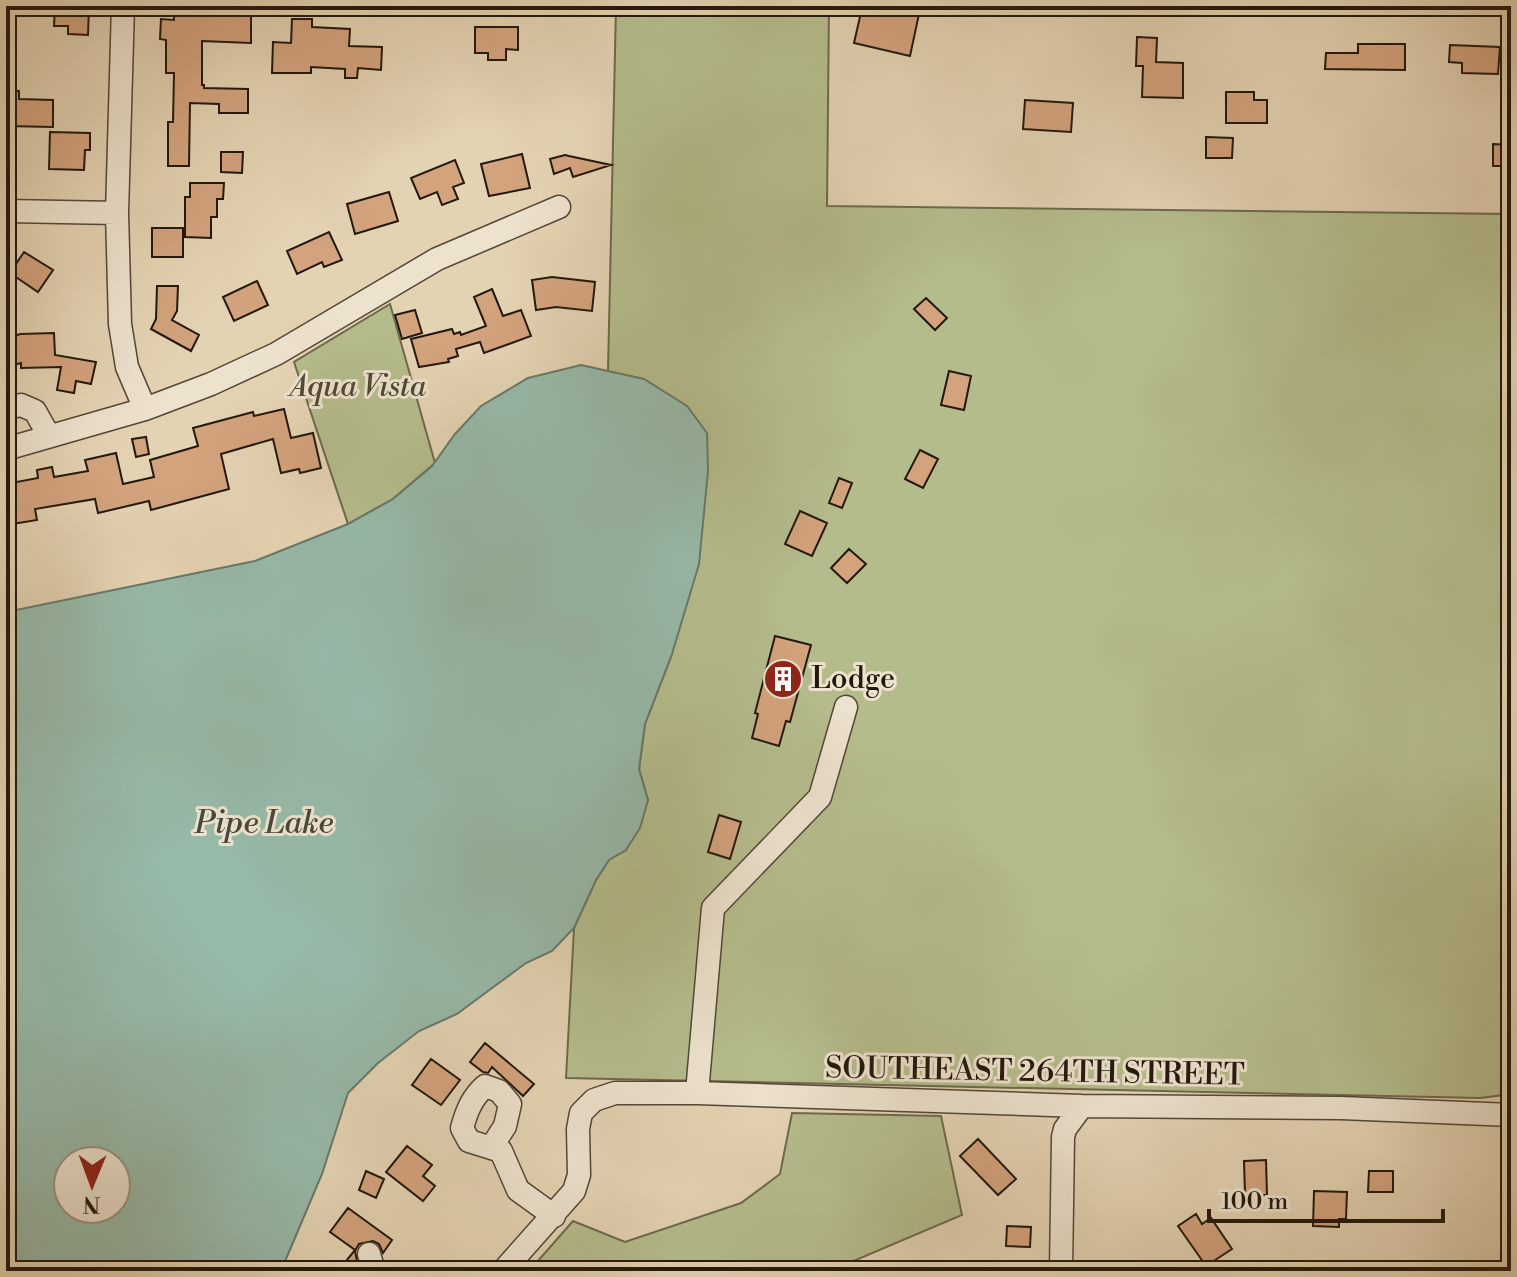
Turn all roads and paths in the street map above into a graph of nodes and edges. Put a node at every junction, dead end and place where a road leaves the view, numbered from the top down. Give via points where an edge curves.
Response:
1 (123, 6) edge
2 (559, 207) dead end
3 (6, 211) edge
4 (117, 213) junction
5 (6, 408) edge
6 (145, 409) junction
7 (49, 436) junction
8 (6, 449) edge
9 (846, 707) dead end
10 (697, 1093) junction
11 (1082, 1106) junction
12 (1511, 1115) edge
13 (491, 1148) dead end
14 (554, 1216) junction
15 (503, 1271) edge
16 (1061, 1271) edge

1 - 4 street
2 - 6 street via 437,259 276,354
3 - 4 street
4 - 6 street via 122,345
5 - 7 street via 21,405 35,411
6 - 7 street
7 - 8 street
9 - 10 street via 820,797 713,908
10 - 11 street, SOUTHEAST 264TH STREET
10 - 14 street, SOUTHEAST 264TH STREET via 615,1093 586,1106 578,1129 577,1183
11 - 12 street, SOUTHEAST 264TH STREET
11 - 16 street via 1063,1137
13 - 14 street via 501,1151 518,1190
14 - 15 street

